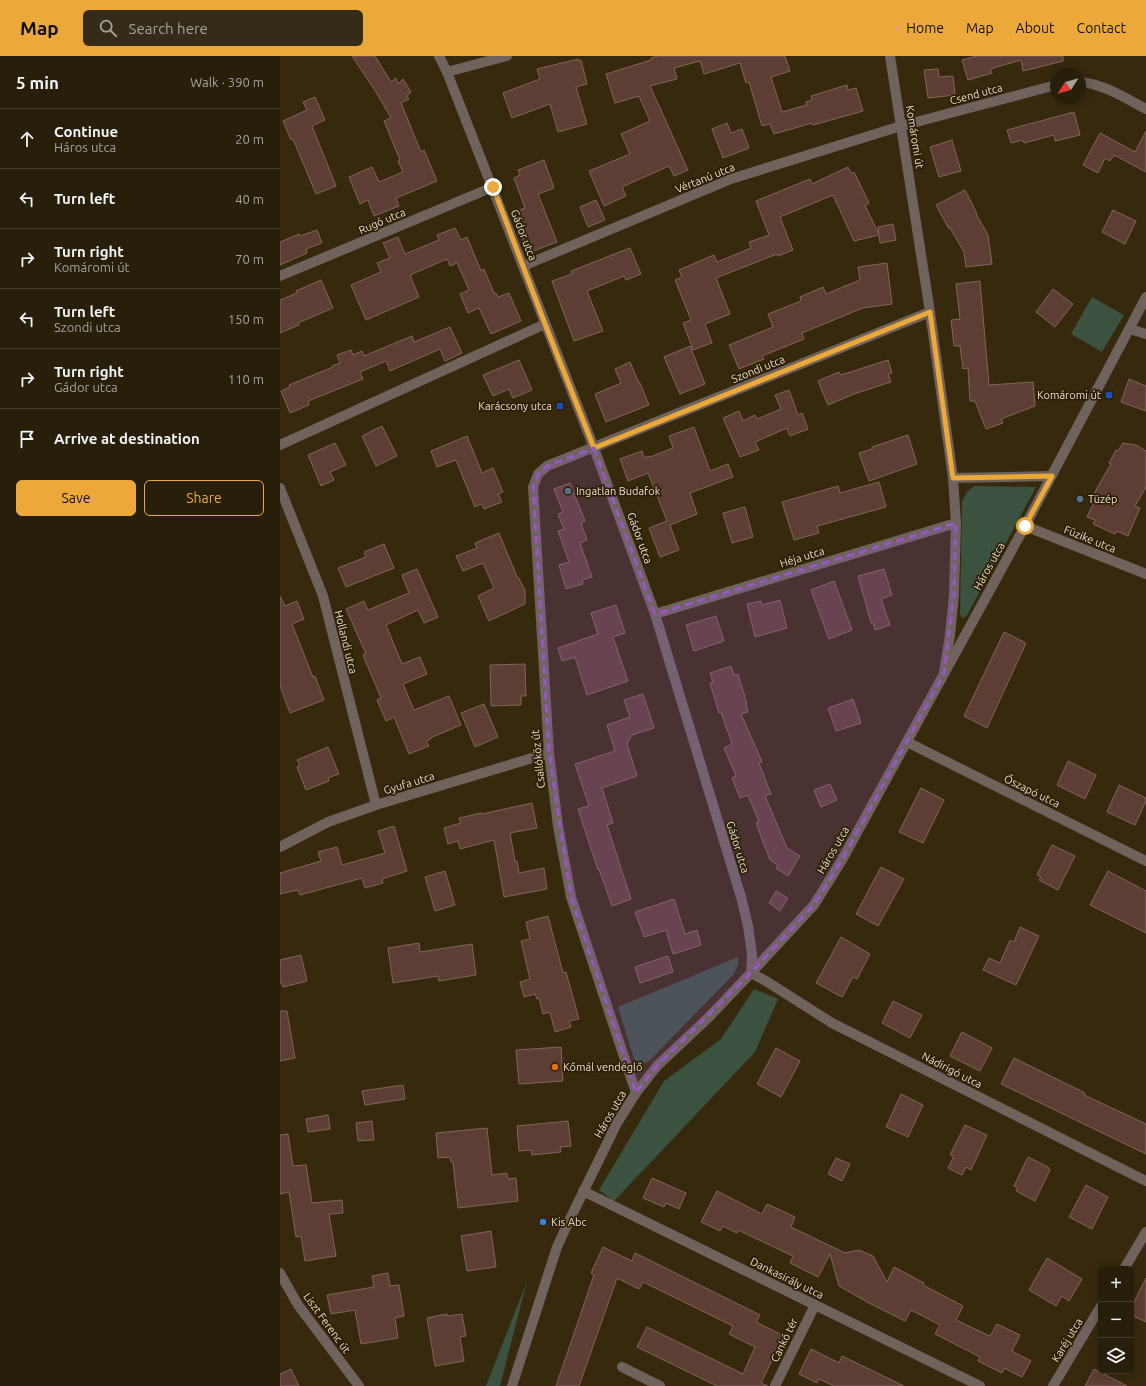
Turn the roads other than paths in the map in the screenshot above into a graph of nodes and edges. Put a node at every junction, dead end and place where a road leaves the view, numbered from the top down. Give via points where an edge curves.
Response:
1 (439, 56) edge
2 (507, 56) edge
3 (890, 56) edge
4 (447, 72) junction
5 (1086, 83) edge
6 (1050, 87) edge
7 (1146, 109) edge
8 (901, 126) junction
9 (493, 187) junction
10 (523, 266) junction
11 (280, 276) edge
12 (1146, 296) edge
13 (930, 312) junction
14 (545, 324) junction
15 (1130, 329) junction
16 (1146, 334) edge
17 (280, 445) edge
18 (594, 448) junction
19 (1052, 476) junction
20 (953, 478) junction
21 (280, 488) edge
22 (956, 523) junction
23 (1025, 526) junction
24 (1146, 574) edge
25 (655, 614) junction
26 (944, 674) junction
27 (907, 742) junction
28 (549, 754) junction
29 (376, 805) junction
30 (280, 847) edge
31 (1146, 861) edge
32 (751, 974) junction
33 (636, 1094) junction
34 (1146, 1181) edge
35 (583, 1191) junction
36 (1146, 1232) edge
37 (1126, 1266) edge
38 (280, 1273) edge
39 (815, 1305) junction
40 (1098, 1311) edge
41 (622, 1367) dead end
42 (359, 1386) edge
43 (512, 1386) edge
44 (660, 1386) edge
45 (775, 1386) edge
46 (980, 1386) edge
47 (1053, 1386) edge

1 - 4 street, Gádor utca
2 - 4 street
3 - 8 street, Komáromi út
4 - 9 street, Gádor utca
5 - 7 street via 1105,88
6 - 8 street, Csend utca
8 - 10 street, Vértanú utca via 731,179
8 - 13 street, Komáromi út
9 - 10 street, Gádor utca
9 - 11 street, Rugó utca
10 - 14 street, Gádor utca
12 - 15 street, Háros utca
13 - 18 street, Szondi utca
13 - 20 street, Komáromi út
14 - 17 street
14 - 18 street, Gádor utca
15 - 16 street
15 - 19 street, Háros utca
18 - 25 street, Gádor utca
18 - 28 street, Csallóköz út via 547,466 538,474 533,487
19 - 20 street
19 - 23 street, Háros utca
20 - 22 street, Komáromi út
21 - 29 street, Hollandi utca via 323,596
22 - 25 street, Héja utca
22 - 26 street, Komáromi út via 954,595
23 - 24 street, Füzike utca
23 - 26 street, Háros utca
25 - 32 street, Gádor utca via 741,897 752,954
26 - 27 street, Háros utca
27 - 31 street, Őszapó utca
27 - 32 street, Háros utca via 842,860 814,905
28 - 29 street, Gyufa utca
28 - 33 street, Csallóköz út via 558,826 571,897
29 - 30 street, Gyufa utca via 328,822
32 - 33 street, Háros utca via 657,1066
32 - 34 street, Nádirigó utca via 832,1023
33 - 35 street, Háros utca via 617,1124
35 - 39 street, Dankasirály utca
35 - 43 street, Háros utca via 557,1247
36 - 37 street
38 - 42 street, Liszt Ferenc út via 298,1305
39 - 45 street, Cankó tér
39 - 46 street, Dankasirály utca
40 - 47 street, Karéj utca
41 - 44 street

